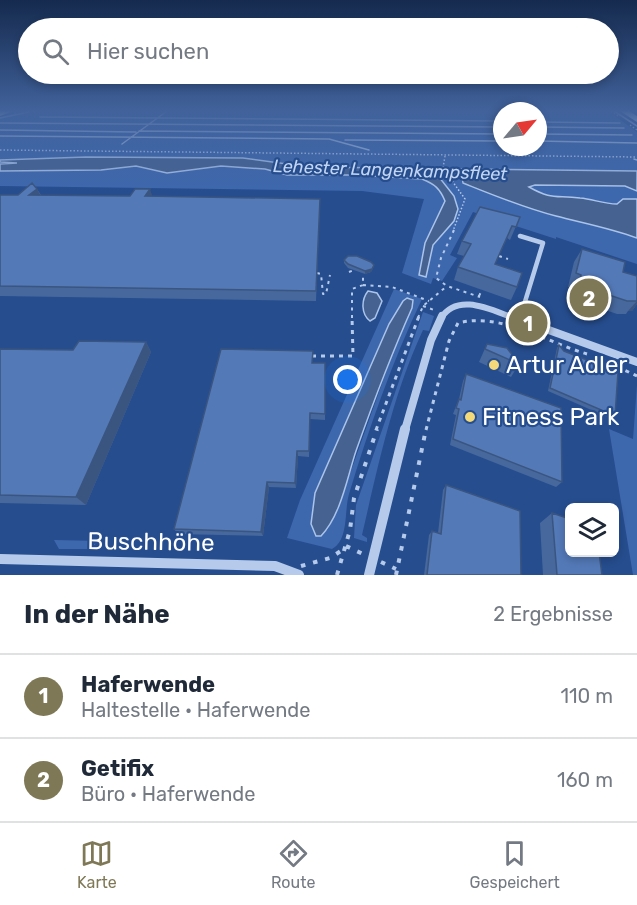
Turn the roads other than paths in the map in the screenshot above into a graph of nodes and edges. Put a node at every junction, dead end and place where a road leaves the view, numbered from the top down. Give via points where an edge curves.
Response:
1 (520, 236) dead end
2 (519, 320) junction
3 (618, 356) junction
4 (637, 362) edge
5 (637, 366) edge
6 (0, 559) edge
7 (299, 575) edge
8 (369, 575) edge

1 - 2 lane via 543,243
2 - 3 street
2 - 8 street via 466,303 452,306 443,314 418,385
3 - 4 street
3 - 5 street
6 - 7 street, Buschhöhe via 275,566

